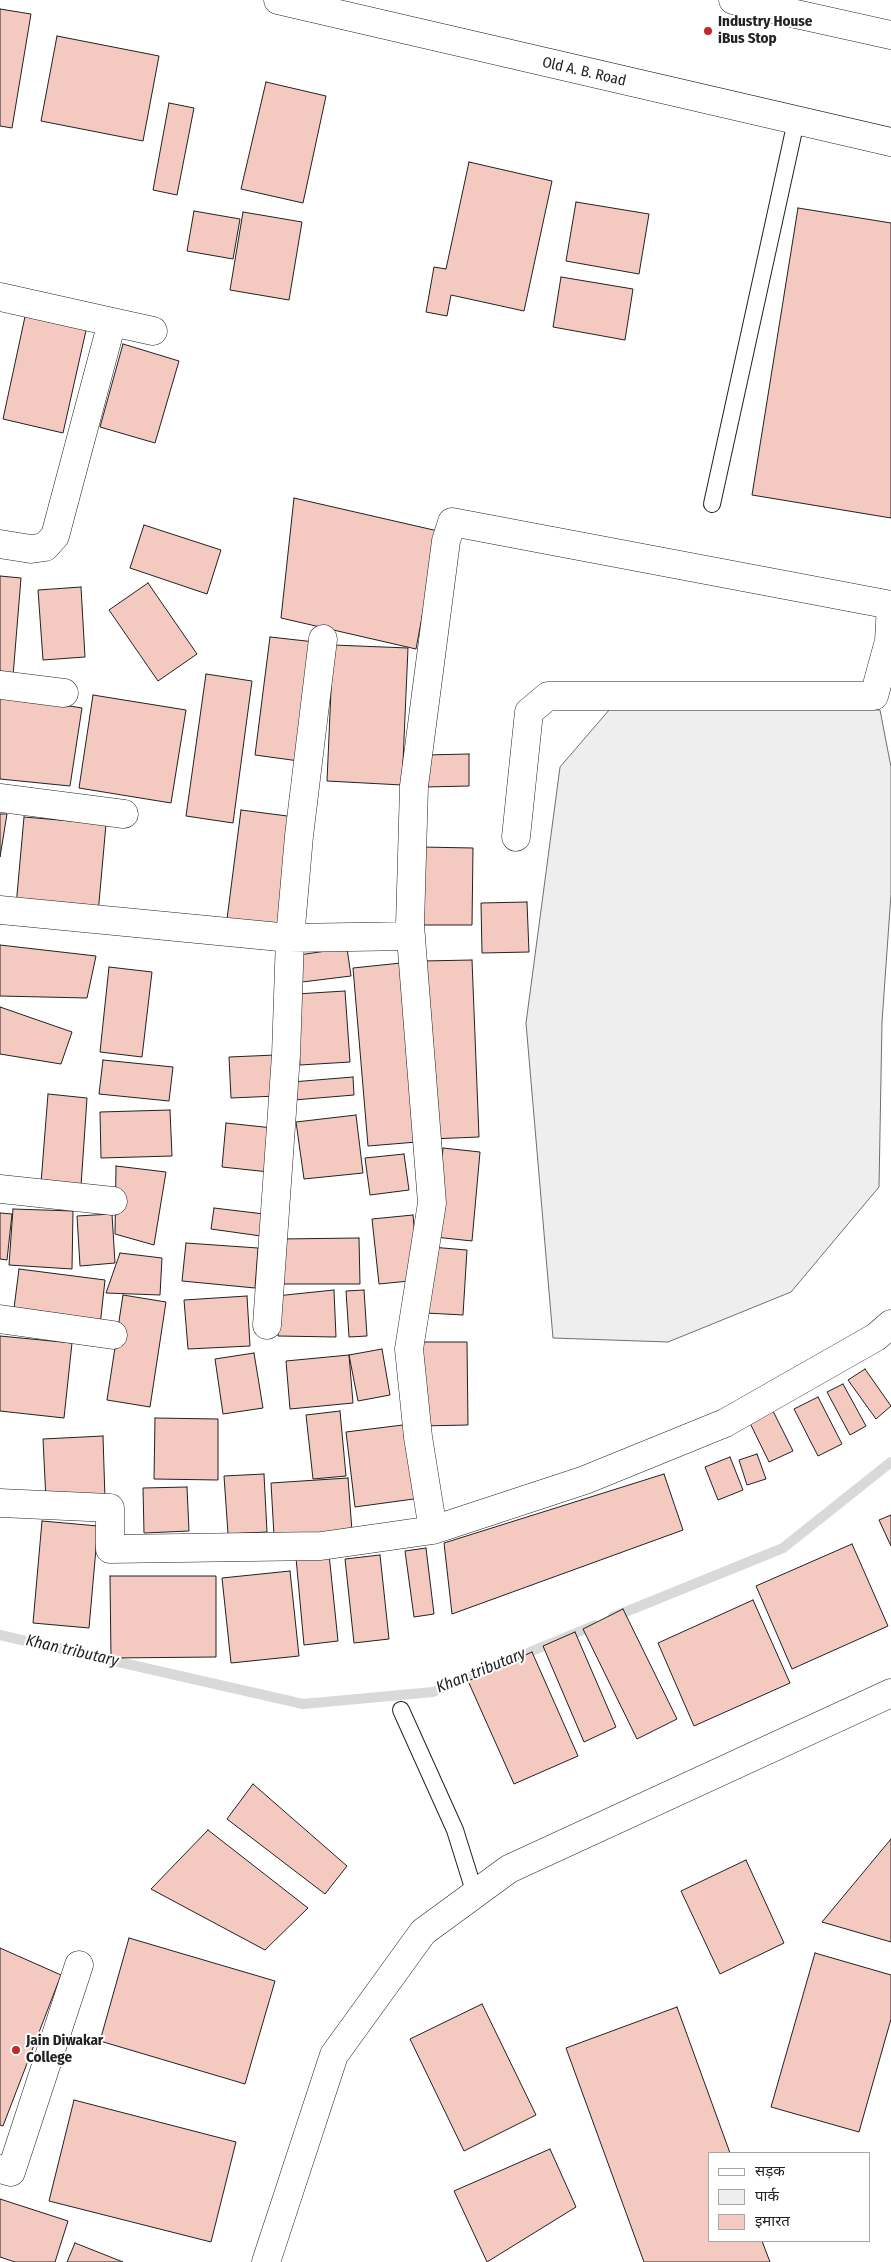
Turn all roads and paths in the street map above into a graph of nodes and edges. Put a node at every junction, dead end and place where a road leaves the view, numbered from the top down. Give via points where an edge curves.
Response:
1 (278, 0) edge
2 (736, 0) edge
3 (891, 35) edge
4 (796, 122) junction
5 (891, 142) edge
6 (0, 297) edge
7 (112, 322) junction
8 (154, 331) dead end
9 (712, 504) dead end
10 (0, 544) edge
11 (323, 639) dead end
12 (887, 660) edge
13 (0, 684) edge
14 (64, 694) dead end
15 (0, 798) edge
16 (124, 814) dead end
17 (516, 837) dead end
18 (0, 910) edge
19 (411, 936) junction
20 (290, 938) junction
21 (0, 1189) edge
22 (114, 1201) dead end
23 (0, 1319) edge
24 (891, 1324) edge
25 (267, 1325) dead end
26 (113, 1335) dead end
27 (0, 1503) edge
28 (433, 1530) junction
29 (891, 1693) edge
30 (401, 1710) dead end
31 (475, 1894) junction
32 (79, 1965) dead end
33 (0, 2168) edge
34 (266, 2262) edge

1 - 4 street, Old A. B. Road
2 - 3 street
4 - 5 street, Old A. B. Road
4 - 9 lane
6 - 7 street
7 - 8 street
7 - 10 street via 55,536 38,548
11 - 20 street
12 - 17 street via 874,696 548,696 529,712
12 - 19 street via 891,605 452,522 446,541 414,786
13 - 14 street
15 - 16 street
18 - 20 street
19 - 20 street
19 - 28 street via 432,1203 409,1349 418,1437
20 - 25 street via 286,1055
21 - 22 street
23 - 26 street
24 - 28 street via 876,1336 724,1423 585,1480
27 - 28 street via 110,1508 110,1549 321,1546
29 - 31 street via 509,1869
30 - 31 lane via 455,1830
31 - 34 street via 423,1932 334,2055
32 - 33 street via 11,2172

